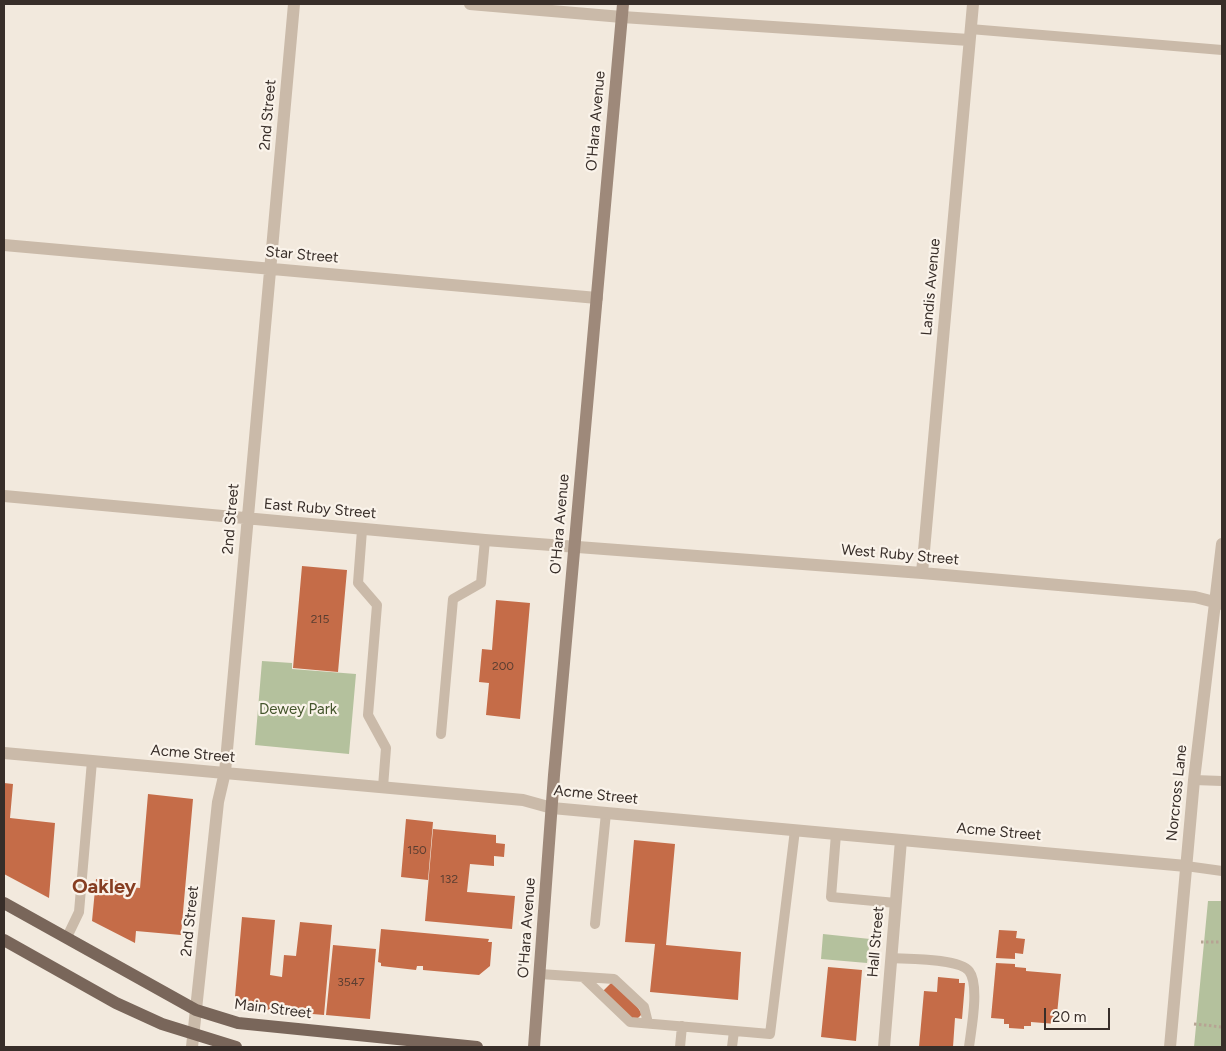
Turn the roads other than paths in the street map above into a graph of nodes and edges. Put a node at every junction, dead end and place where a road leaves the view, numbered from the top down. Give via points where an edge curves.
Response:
1 (294, 4) edge
2 (470, 4) edge
3 (623, 4) edge
4 (973, 4) edge
5 (622, 17) junction
6 (970, 34) junction
7 (1222, 50) edge
8 (4, 245) edge
9 (271, 269) junction
10 (597, 298) junction
11 (4, 496) edge
12 (247, 519) junction
13 (362, 530) junction
14 (485, 540) junction
15 (1222, 544) edge
16 (574, 547) junction
17 (922, 573) junction
18 (1219, 603) edge
19 (441, 734) dead end
20 (4, 753) edge
21 (92, 761) junction
22 (225, 772) junction
23 (1194, 780) junction
24 (1222, 781) edge
25 (383, 787) junction
26 (552, 808) junction
27 (606, 813) junction
28 (794, 830) junction
29 (836, 834) junction
30 (902, 840) junction
31 (1186, 866) junction
32 (1222, 871) edge
33 (4, 903) edge
34 (896, 904) junction
35 (595, 924) dead end
36 (67, 937) junction
37 (5, 945) edge
38 (891, 958) junction
39 (540, 974) junction
40 (584, 978) junction
41 (196, 1010) junction
42 (648, 1023) junction
43 (682, 1026) junction
44 (734, 1031) junction
45 (192, 1041) edge
46 (236, 1047) edge
47 (477, 1047) edge
48 (534, 1047) edge
49 (680, 1047) edge
50 (732, 1047) edge
51 (884, 1047) edge
52 (969, 1047) edge
53 (1170, 1047) edge

1 - 9 street, 2nd Street
2 - 5 street
3 - 5 main road, O'Hara Avenue
4 - 6 street, Landis Avenue
5 - 6 street
5 - 10 main road, O'Hara Avenue
6 - 7 lane
6 - 17 street, Landis Avenue
8 - 9 street, Star Street
9 - 10 street, Star Street
9 - 12 street, 2nd Street
10 - 16 main road, O'Hara Avenue
11 - 12 street, East Ruby Street
12 - 13 street, East Ruby Street
12 - 22 street, 2nd Street
13 - 14 street, East Ruby Street
13 - 25 lane via 358,583 377,605 368,715 386,748
14 - 16 street, East Ruby Street
14 - 19 lane via 481,583 453,598
15 - 18 street, Norcross Lane
16 - 17 street, West Ruby Street
16 - 26 main road, O'Hara Avenue
17 - 18 street, West Ruby Street via 1195,597
18 - 23 street, Norcross Lane
20 - 21 street, Acme Street
21 - 22 street, Acme Street
21 - 36 lane via 79,912
22 - 25 street, Acme Street
22 - 41 street, 2nd Street via 218,802
23 - 24 lane
23 - 31 street, Norcross Lane
25 - 26 street, Acme Street via 523,800
26 - 27 street, Acme Street
26 - 39 main road, O'Hara Avenue
27 - 28 street, Acme Street
27 - 35 lane
28 - 29 street, Acme Street
28 - 44 lane via 770,1034
29 - 30 street, Acme Street
29 - 34 lane via 830,897
30 - 31 street, Acme Street
30 - 34 street, Hall Street
31 - 32 lane
31 - 53 street, Norcross Lane
33 - 36 main road, Main Street
34 - 38 street, Hall Street
36 - 41 main road, Main Street
37 - 45 main road
38 - 51 street, Hall Street
38 - 52 lane via 956,964 969,971 975,983
39 - 40 lane
39 - 48 main road, O'Hara Avenue
40 - 42 lane via 630,1022
40 - 42 lane via 614,979 644,1007
41 - 45 street, 2nd Street
41 - 47 main road, Main Street via 238,1023
42 - 43 lane
43 - 44 lane
43 - 49 lane
44 - 50 lane
45 - 46 main road

